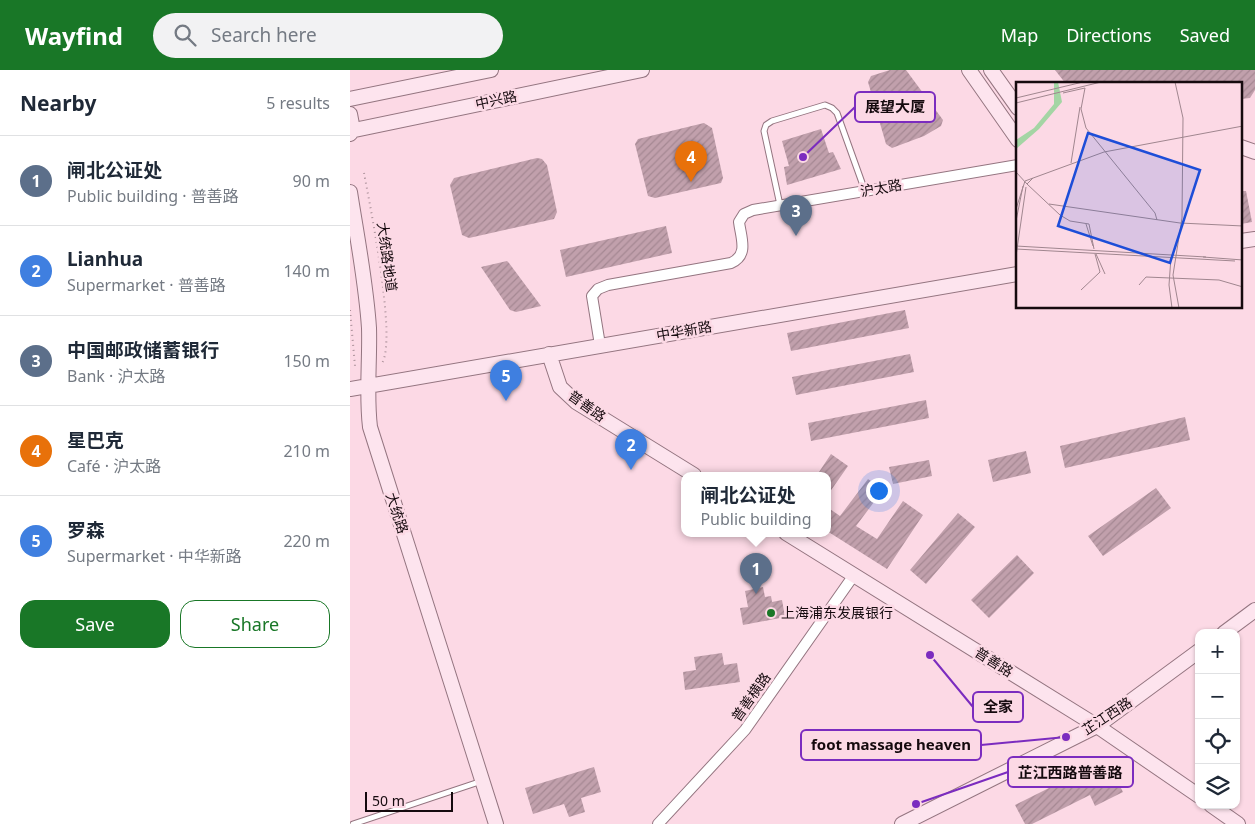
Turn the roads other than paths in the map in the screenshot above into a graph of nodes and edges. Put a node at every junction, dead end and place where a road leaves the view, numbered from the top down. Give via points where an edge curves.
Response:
1 (491, 70) edge
2 (642, 70) edge
3 (970, 70) edge
4 (991, 70) edge
5 (350, 99) edge
6 (1016, 105) edge
7 (350, 114) edge
8 (351, 131) edge
9 (1016, 137) edge
10 (1242, 147) edge
11 (1255, 152) edge
12 (1016, 165) edge
13 (865, 191) junction
14 (350, 192) edge
15 (780, 205) junction
16 (1255, 239) edge
17 (1242, 241) edge
18 (1016, 274) edge
19 (600, 345) junction
20 (549, 354) junction
21 (367, 385) junction
22 (350, 389) edge
23 (689, 472) edge
24 (792, 537) edge
25 (854, 575) junction
26 (1255, 610) edge
27 (1229, 629) edge
28 (1195, 654) edge
29 (1097, 726) junction
30 (483, 781) junction
31 (1195, 793) edge
32 (1217, 809) edge
33 (354, 824) edge
34 (496, 824) edge
35 (658, 824) edge
36 (902, 824) edge
37 (1238, 824) edge

1 - 5 street
2 - 8 street, 中兴路
3 - 9 street
4 - 6 street
7 - 8 street
10 - 11 street
12 - 13 street, 沪太路
13 - 15 street, 沪太路
13 - 15 lane via 837,113 825,106 766,125 764,131
14 - 21 street, 大统路 via 367,305
15 - 19 street, 沪太路 via 744,214 738,222 743,253 740,259 598,289 592,296
16 - 17 street
18 - 19 street, 中华新路
19 - 20 street, 中华新路
20 - 21 street, 中华新路
20 - 23 street, 普善路 via 560,386 576,402
21 - 22 street, 中华新路
21 - 30 street, 大统路 via 370,427
24 - 25 street, 普善路
25 - 29 street, 普善路
25 - 35 street, 普善横路 via 745,730
26 - 27 street
28 - 29 street, 芷江西路
29 - 31 street, 普善路
29 - 36 street, 芷江西路
30 - 33 lane
30 - 34 street, 大统路
32 - 37 street

